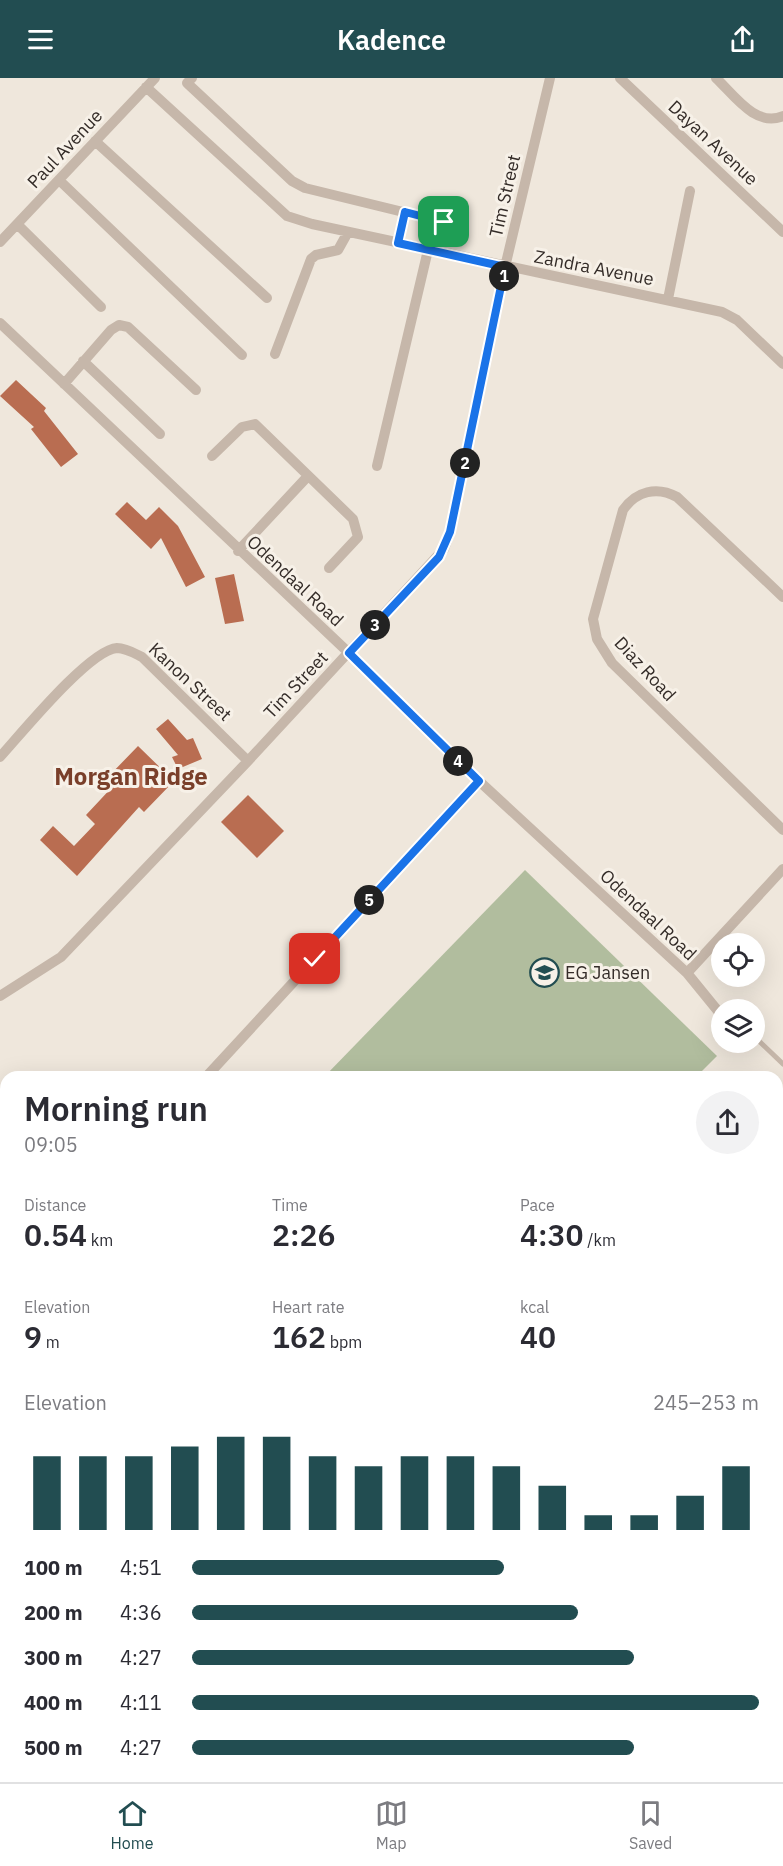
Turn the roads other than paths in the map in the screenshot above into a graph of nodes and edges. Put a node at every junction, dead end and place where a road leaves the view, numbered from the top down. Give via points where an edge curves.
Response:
1 (154, 78) edge
2 (192, 78) edge
3 (550, 78) edge
4 (620, 78) edge
5 (716, 78) edge
6 (146, 87) junction
7 (783, 116) edge
8 (95, 141) junction
9 (58, 180) junction
10 (690, 191) dead end
11 (405, 212) junction
12 (444, 222) dead end
13 (17, 224) junction
14 (348, 232) junction
15 (783, 232) edge
16 (0, 242) edge
17 (398, 243) junction
18 (428, 250) junction
19 (505, 267) junction
20 (267, 298) dead end
21 (668, 299) junction
22 (101, 307) dead end
23 (0, 323) edge
24 (275, 354) dead end
25 (242, 355) dead end
26 (83, 362) junction
27 (783, 364) edge
28 (64, 384) junction
29 (196, 390) dead end
30 (160, 434) dead end
31 (212, 456) dead end
32 (377, 466) dead end
33 (308, 476) junction
34 (238, 551) junction
35 (329, 568) dead end
36 (783, 597) edge
37 (349, 653) junction
38 (0, 757) edge
39 (248, 761) junction
40 (479, 781) junction
41 (783, 830) edge
42 (783, 869) edge
43 (687, 973) junction
44 (0, 996) edge
45 (711, 1002) edge
46 (765, 1047) edge
47 (783, 1064) edge
48 (212, 1071) edge

1 - 6 street, Paul Avenue
2 - 11 street via 187,83 292,181 305,188
3 - 19 street, Tim Street
4 - 15 street, Dayan Avenue
5 - 7 street via 757,117 770,120
6 - 8 street, Paul Avenue
6 - 14 street, Zandra Avenue via 278,210 297,220
8 - 9 street, Paul Avenue
8 - 20 street
9 - 13 street, Paul Avenue
9 - 25 street
10 - 21 street
11 - 12 street
11 - 17 street
13 - 16 street, Paul Avenue
13 - 22 street
14 - 17 street, Zandra Avenue
14 - 24 street via 338,249 311,260
17 - 18 street, Zandra Avenue
18 - 19 street, Zandra Avenue
18 - 32 street
19 - 21 street, Zandra Avenue
19 - 37 street, Tim Street via 447,543 439,557
21 - 27 street, Zandra Avenue via 730,316
23 - 28 street, Odendaal Road
26 - 28 street
26 - 29 street via 111,330 124,326
26 - 30 street
28 - 34 street, Odendaal Road
31 - 33 street via 242,427 255,424
33 - 34 street
33 - 35 street via 357,524 358,537
34 - 37 street, Odendaal Road
36 - 41 street, Diaz Road via 666,491 634,497 623,510 593,619 597,639 612,663
37 - 39 street, Tim Street
37 - 40 street, Odendaal Road
38 - 39 street, Kanon Street via 77,674 106,651 117,648 142,657
39 - 44 street, Tim Street via 61,957
40 - 43 street, Odendaal Road
40 - 48 street
42 - 43 street
43 - 45 street, Odendaal Road
46 - 47 lane

